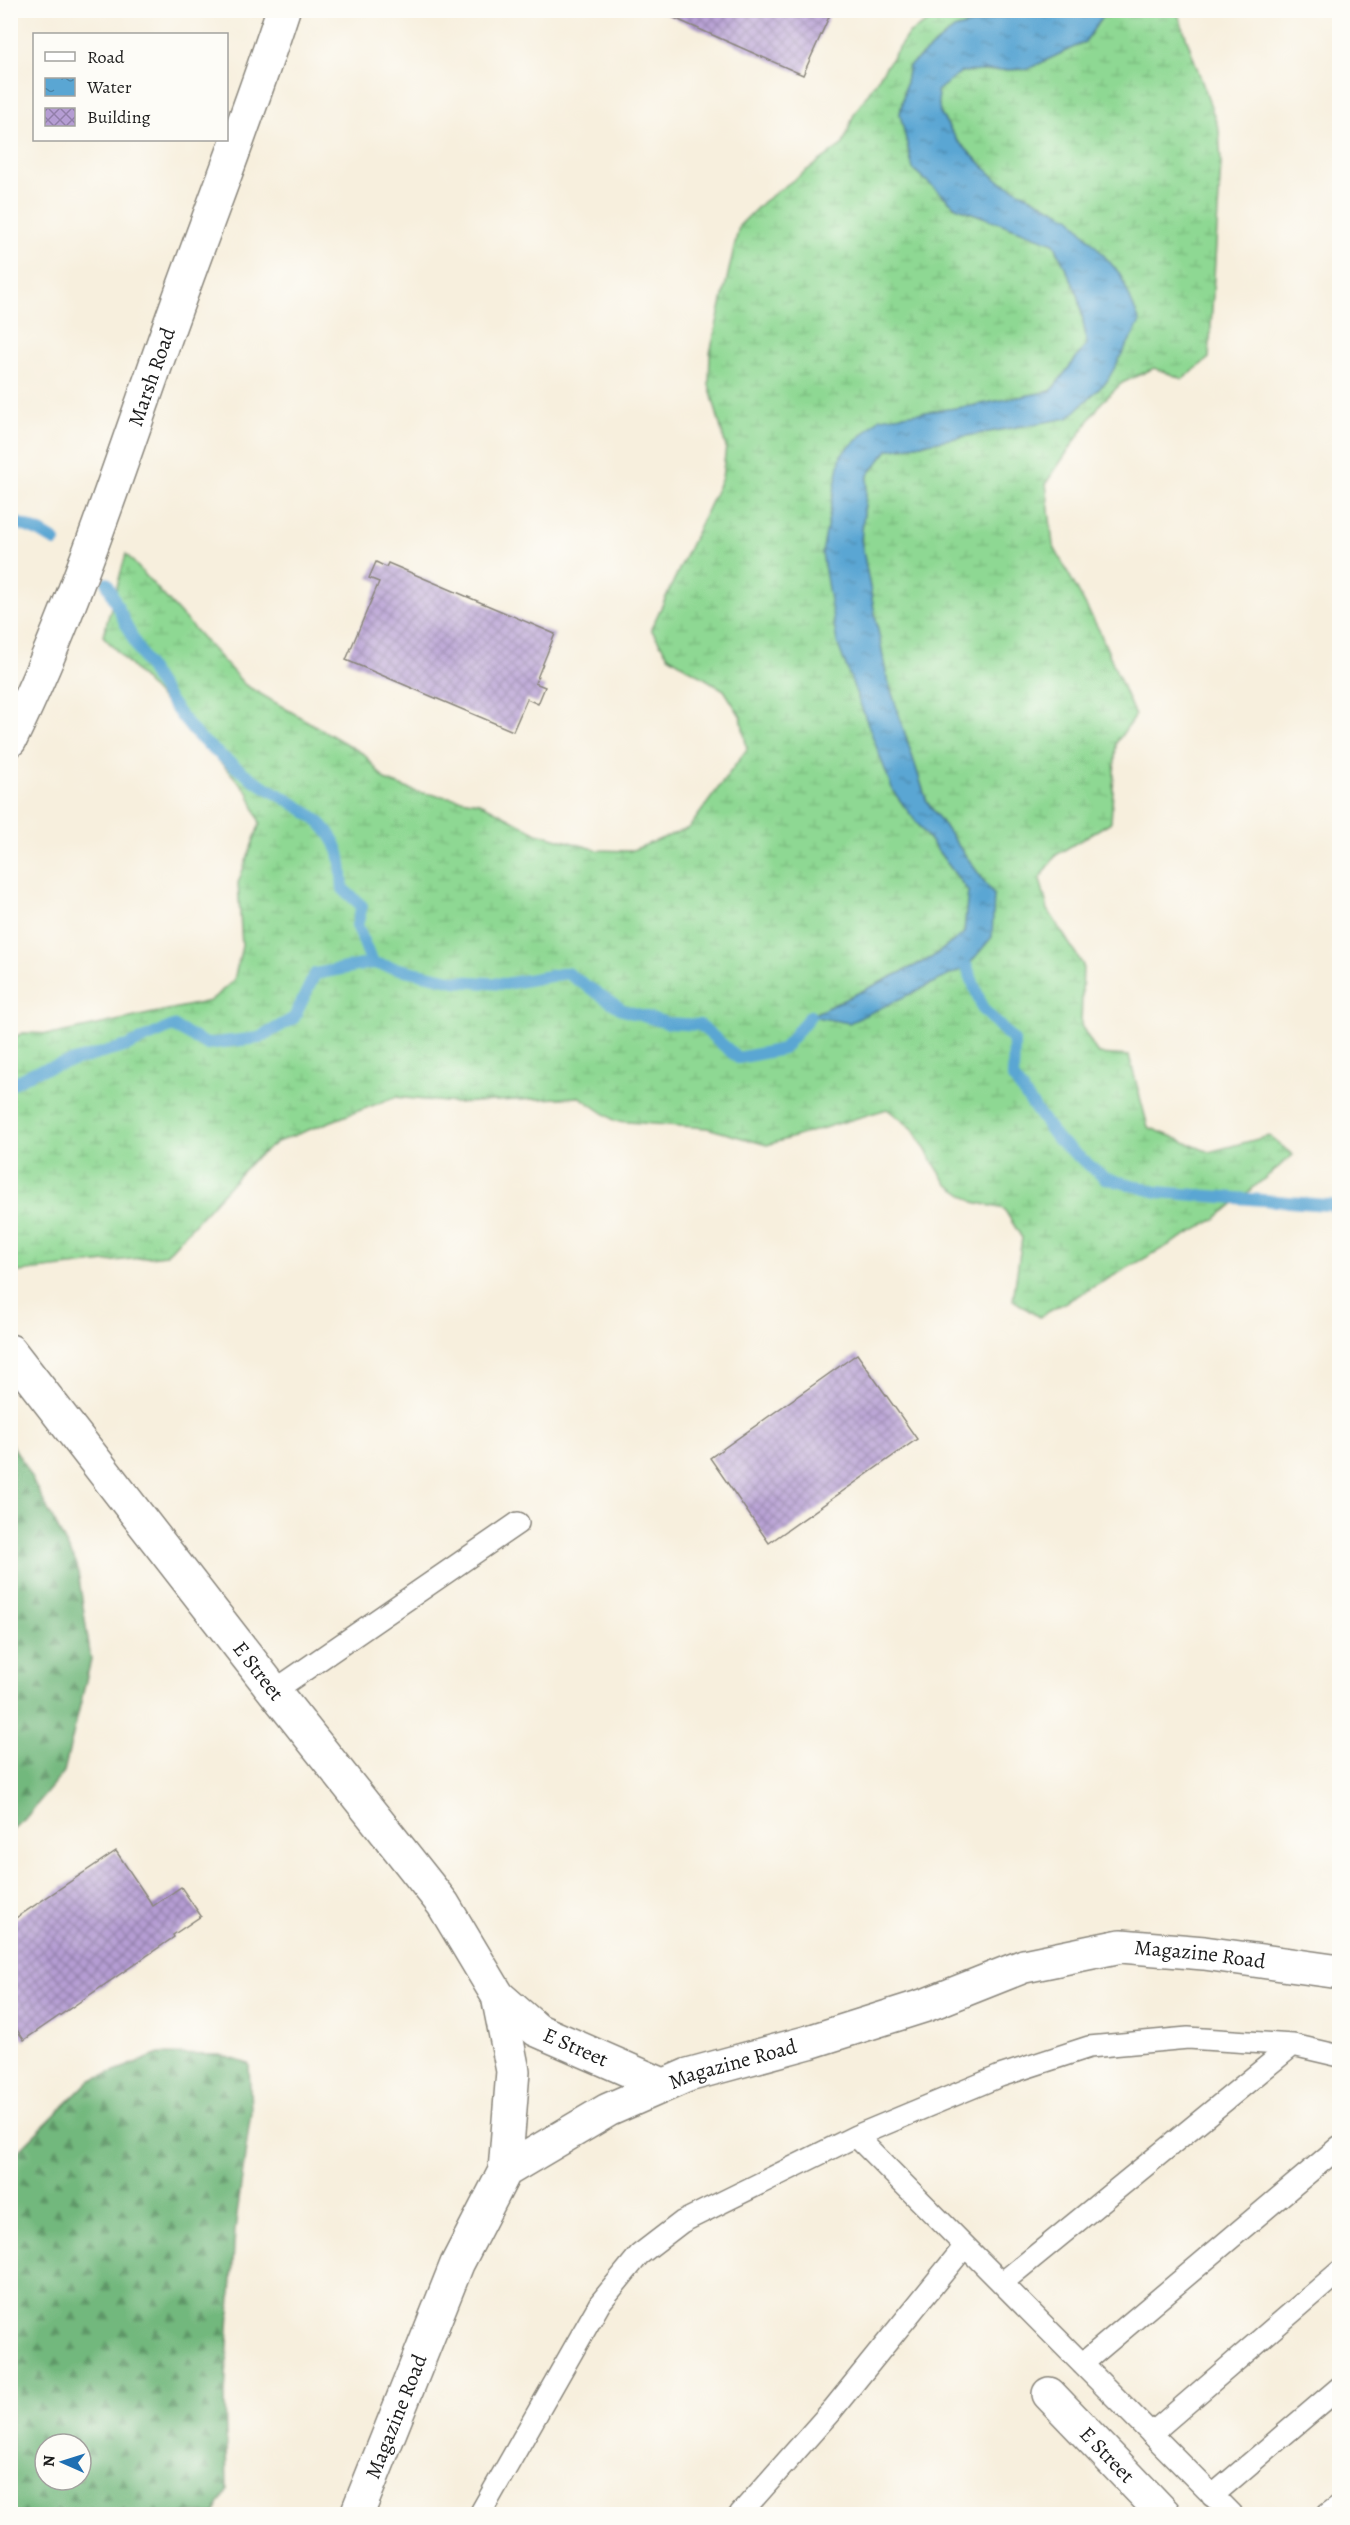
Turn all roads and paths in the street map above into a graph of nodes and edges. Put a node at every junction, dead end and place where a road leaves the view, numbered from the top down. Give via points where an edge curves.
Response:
1 (283, 10) edge
2 (10, 740) edge
3 (10, 1351) edge
4 (519, 1522) dead end
5 (274, 1691) junction
6 (1340, 1971) edge
7 (498, 1996) junction
8 (1293, 2045) junction
9 (1340, 2056) edge
10 (663, 2085) junction
11 (856, 2136) junction
12 (1340, 2146) edge
13 (505, 2171) junction
14 (965, 2246) junction
15 (1340, 2271) edge
16 (1002, 2283) junction
17 (1082, 2364) junction
18 (1340, 2387) edge
19 (1049, 2394) dead end
20 (1151, 2434) junction
21 (1212, 2496) junction
22 (1340, 2505) edge
23 (357, 2514) edge
24 (480, 2514) edge
25 (740, 2514) edge
26 (1164, 2514) edge
27 (1231, 2514) edge
28 (1328, 2514) edge

1 - 2 street, Marsh Road via 72,599 35,691
3 - 5 street, E Street
4 - 5 lane
5 - 7 street, E Street via 443,1904
6 - 10 street, Magazine Road via 1121,1946 1024,1966 926,2005 688,2074
7 - 10 street, E Street via 537,2030
7 - 13 street, E Street via 513,2071
8 - 9 lane
8 - 11 lane via 1188,2038 1089,2047 1000,2076
8 - 16 lane
10 - 13 street, Magazine Road via 609,2110
11 - 14 lane
11 - 24 lane via 682,2222 639,2255 600,2303
12 - 17 lane
13 - 23 street, Magazine Road via 457,2264
14 - 16 lane
14 - 25 lane via 833,2409
15 - 20 lane
16 - 17 lane
17 - 20 lane
18 - 21 lane
19 - 26 street, E Street
20 - 21 lane
21 - 27 lane
22 - 28 lane

